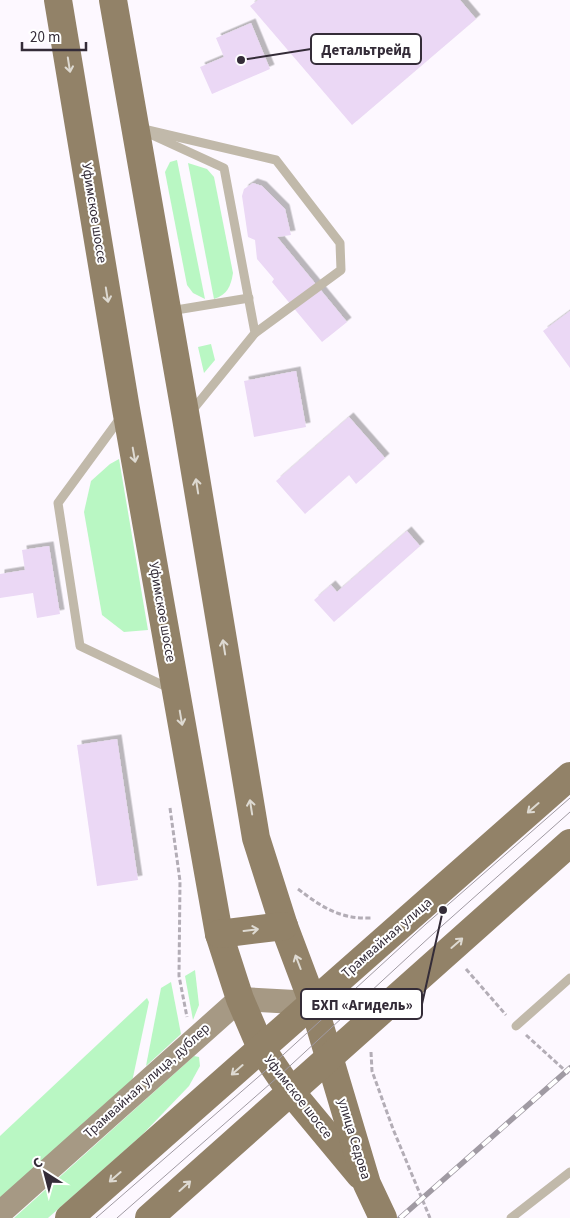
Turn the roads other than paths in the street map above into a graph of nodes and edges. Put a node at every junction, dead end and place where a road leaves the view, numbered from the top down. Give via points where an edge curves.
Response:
1 (58, 0) edge
2 (112, 0) edge
3 (134, 126) junction
4 (249, 298) junction
5 (168, 312) junction
6 (255, 333) junction
7 (126, 409) junction
8 (186, 418) junction
9 (176, 691) junction
10 (570, 776) edge
11 (570, 843) edge
12 (284, 926) junction
13 (219, 934) junction
14 (570, 978) edge
15 (240, 998) junction
16 (313, 1003) junction
17 (516, 1026) dead end
18 (261, 1048) junction
19 (330, 1058) junction
20 (291, 1092) junction
21 (570, 1172) edge
22 (367, 1184) junction
23 (0, 1212) edge
24 (69, 1218) edge
25 (149, 1218) edge
26 (383, 1218) edge
27 (511, 1218) edge

1 -> 7 main road, Уфимское шоссе
2 - 3 main road
3 - 4 lane via 224,168
3 - 5 main road
3 - 6 lane via 276,160 340,243 341,270
4 - 5 lane
4 - 6 lane
5 - 8 main road
6 - 8 lane
7 -> 9 main road, Уфимское шоссе
7 - 9 lane via 58,504 80,646
12 -> 8 main road via 256,838
9 -> 13 main road, Уфимское шоссе
10 -> 16 main road, Трамвайная улица
19 -> 11 main road
13 -> 12 main road
16 -> 12 main road
13 - 15 main road, Уфимское шоссе
14 - 17 lane
15 - 16 street
15 - 18 main road, Уфимское шоссе
15 - 23 street, Трамвайная улица, дублер
16 - 18 main road, Трамвайная улица
16 - 19 main road
18 - 20 main road, Уфимское шоссе
18 -> 24 main road, Трамвайная улица
19 - 20 main road
19 - 22 main road, улица Седова
20 - 22 main road, Уфимское шоссе
25 -> 20 main road
21 - 27 lane
22 - 26 main road, улица Седова

